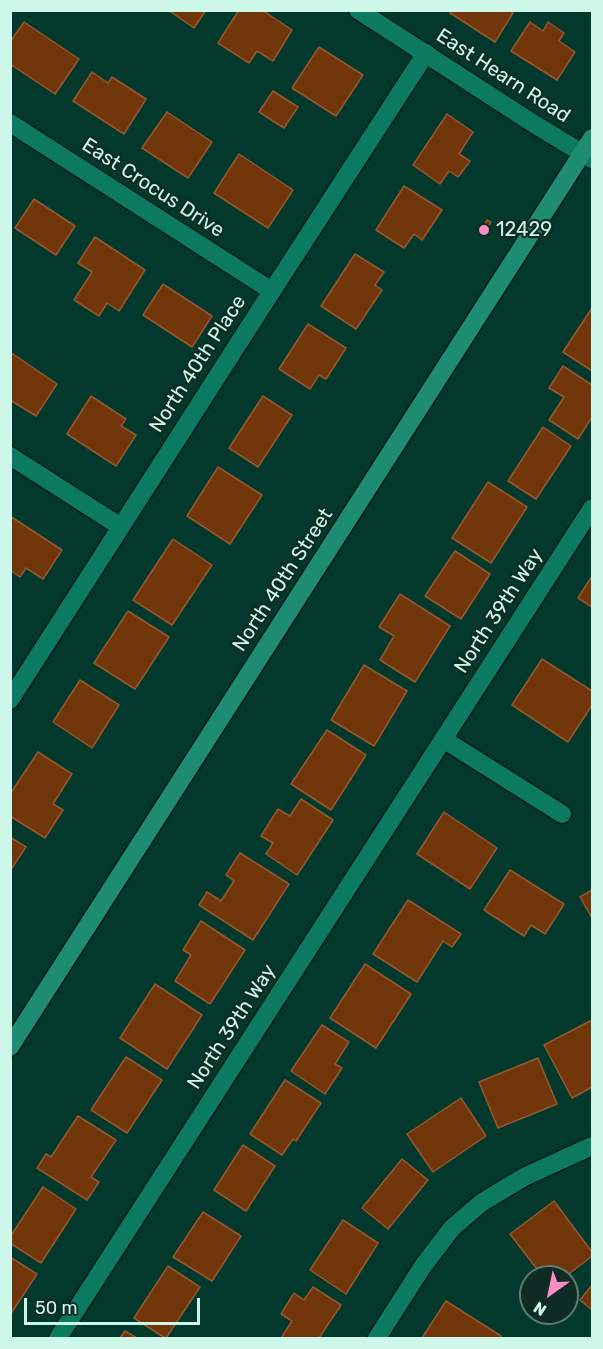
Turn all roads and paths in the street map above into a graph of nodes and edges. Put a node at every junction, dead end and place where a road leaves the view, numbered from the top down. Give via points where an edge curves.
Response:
1 (358, 10) edge
2 (426, 53) junction
3 (10, 123) edge
4 (592, 138) edge
5 (588, 156) edge
6 (272, 291) junction
7 (10, 456) edge
8 (592, 508) edge
9 (121, 527) junction
10 (10, 700) edge
11 (443, 739) junction
12 (562, 814) dead end
13 (10, 1047) edge
14 (592, 1146) edge
15 (58, 1338) edge
16 (377, 1338) edge

1 - 2 street, East Hearn Road
2 - 5 street, East Hearn Road
2 - 6 street, North 40th Place
3 - 6 street, East Crocus Drive
4 - 5 main road, North 40th Street
5 - 13 main road, North 40th Street
6 - 9 street, North 40th Place
7 - 9 street
8 - 11 street, North 39th Way
9 - 10 street, North 40th Place
11 - 12 street
11 - 15 street, North 39th Way
14 - 16 street via 524,1177 481,1203 452,1228

